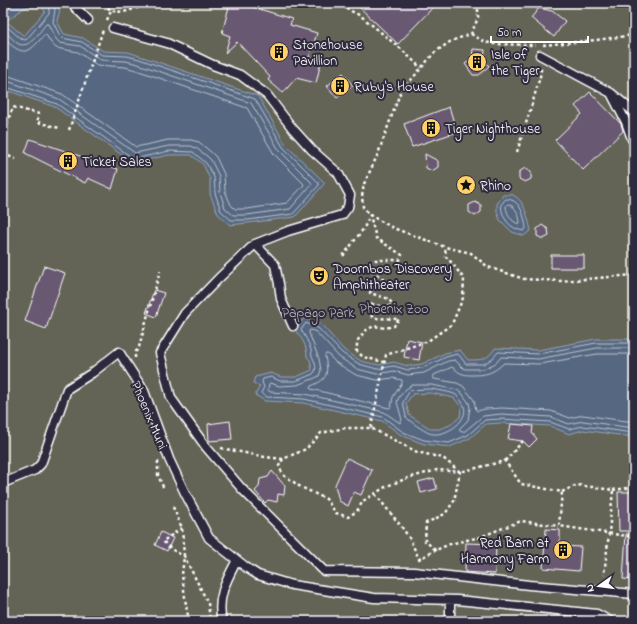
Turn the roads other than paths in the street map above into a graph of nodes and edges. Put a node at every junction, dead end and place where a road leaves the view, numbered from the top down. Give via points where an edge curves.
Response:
1 (72, 3) edge
2 (88, 20) dead end
3 (114, 28) dead end
4 (540, 55) road end
5 (611, 93) junction
6 (634, 112) edge
7 (634, 141) edge
8 (255, 244) junction
9 (293, 326) dead end
10 (3, 483) edge
11 (237, 560) junction
12 (634, 594) edge
13 (450, 600) junction
14 (222, 621) edge
15 (450, 621) edge
16 (610, 621) edge

1 - 2 lane
3 - 8 lane via 167,43 240,75 267,95 312,150 338,173 350,195 348,206 342,215
4 - 5 lane
5 - 6 lane
5 - 7 lane
8 - 9 lane via 275,265 281,299
8 - 12 lane via 185,313 160,353 171,398 206,447 242,489 324,571 414,572
10 - 11 lane via 35,470 40,464 68,389 118,352 144,391 169,459 210,538
11 - 13 lane via 258,575 292,585 374,598
11 - 14 lane via 224,586 220,616
13 - 15 lane
13 - 16 lane via 597,614

